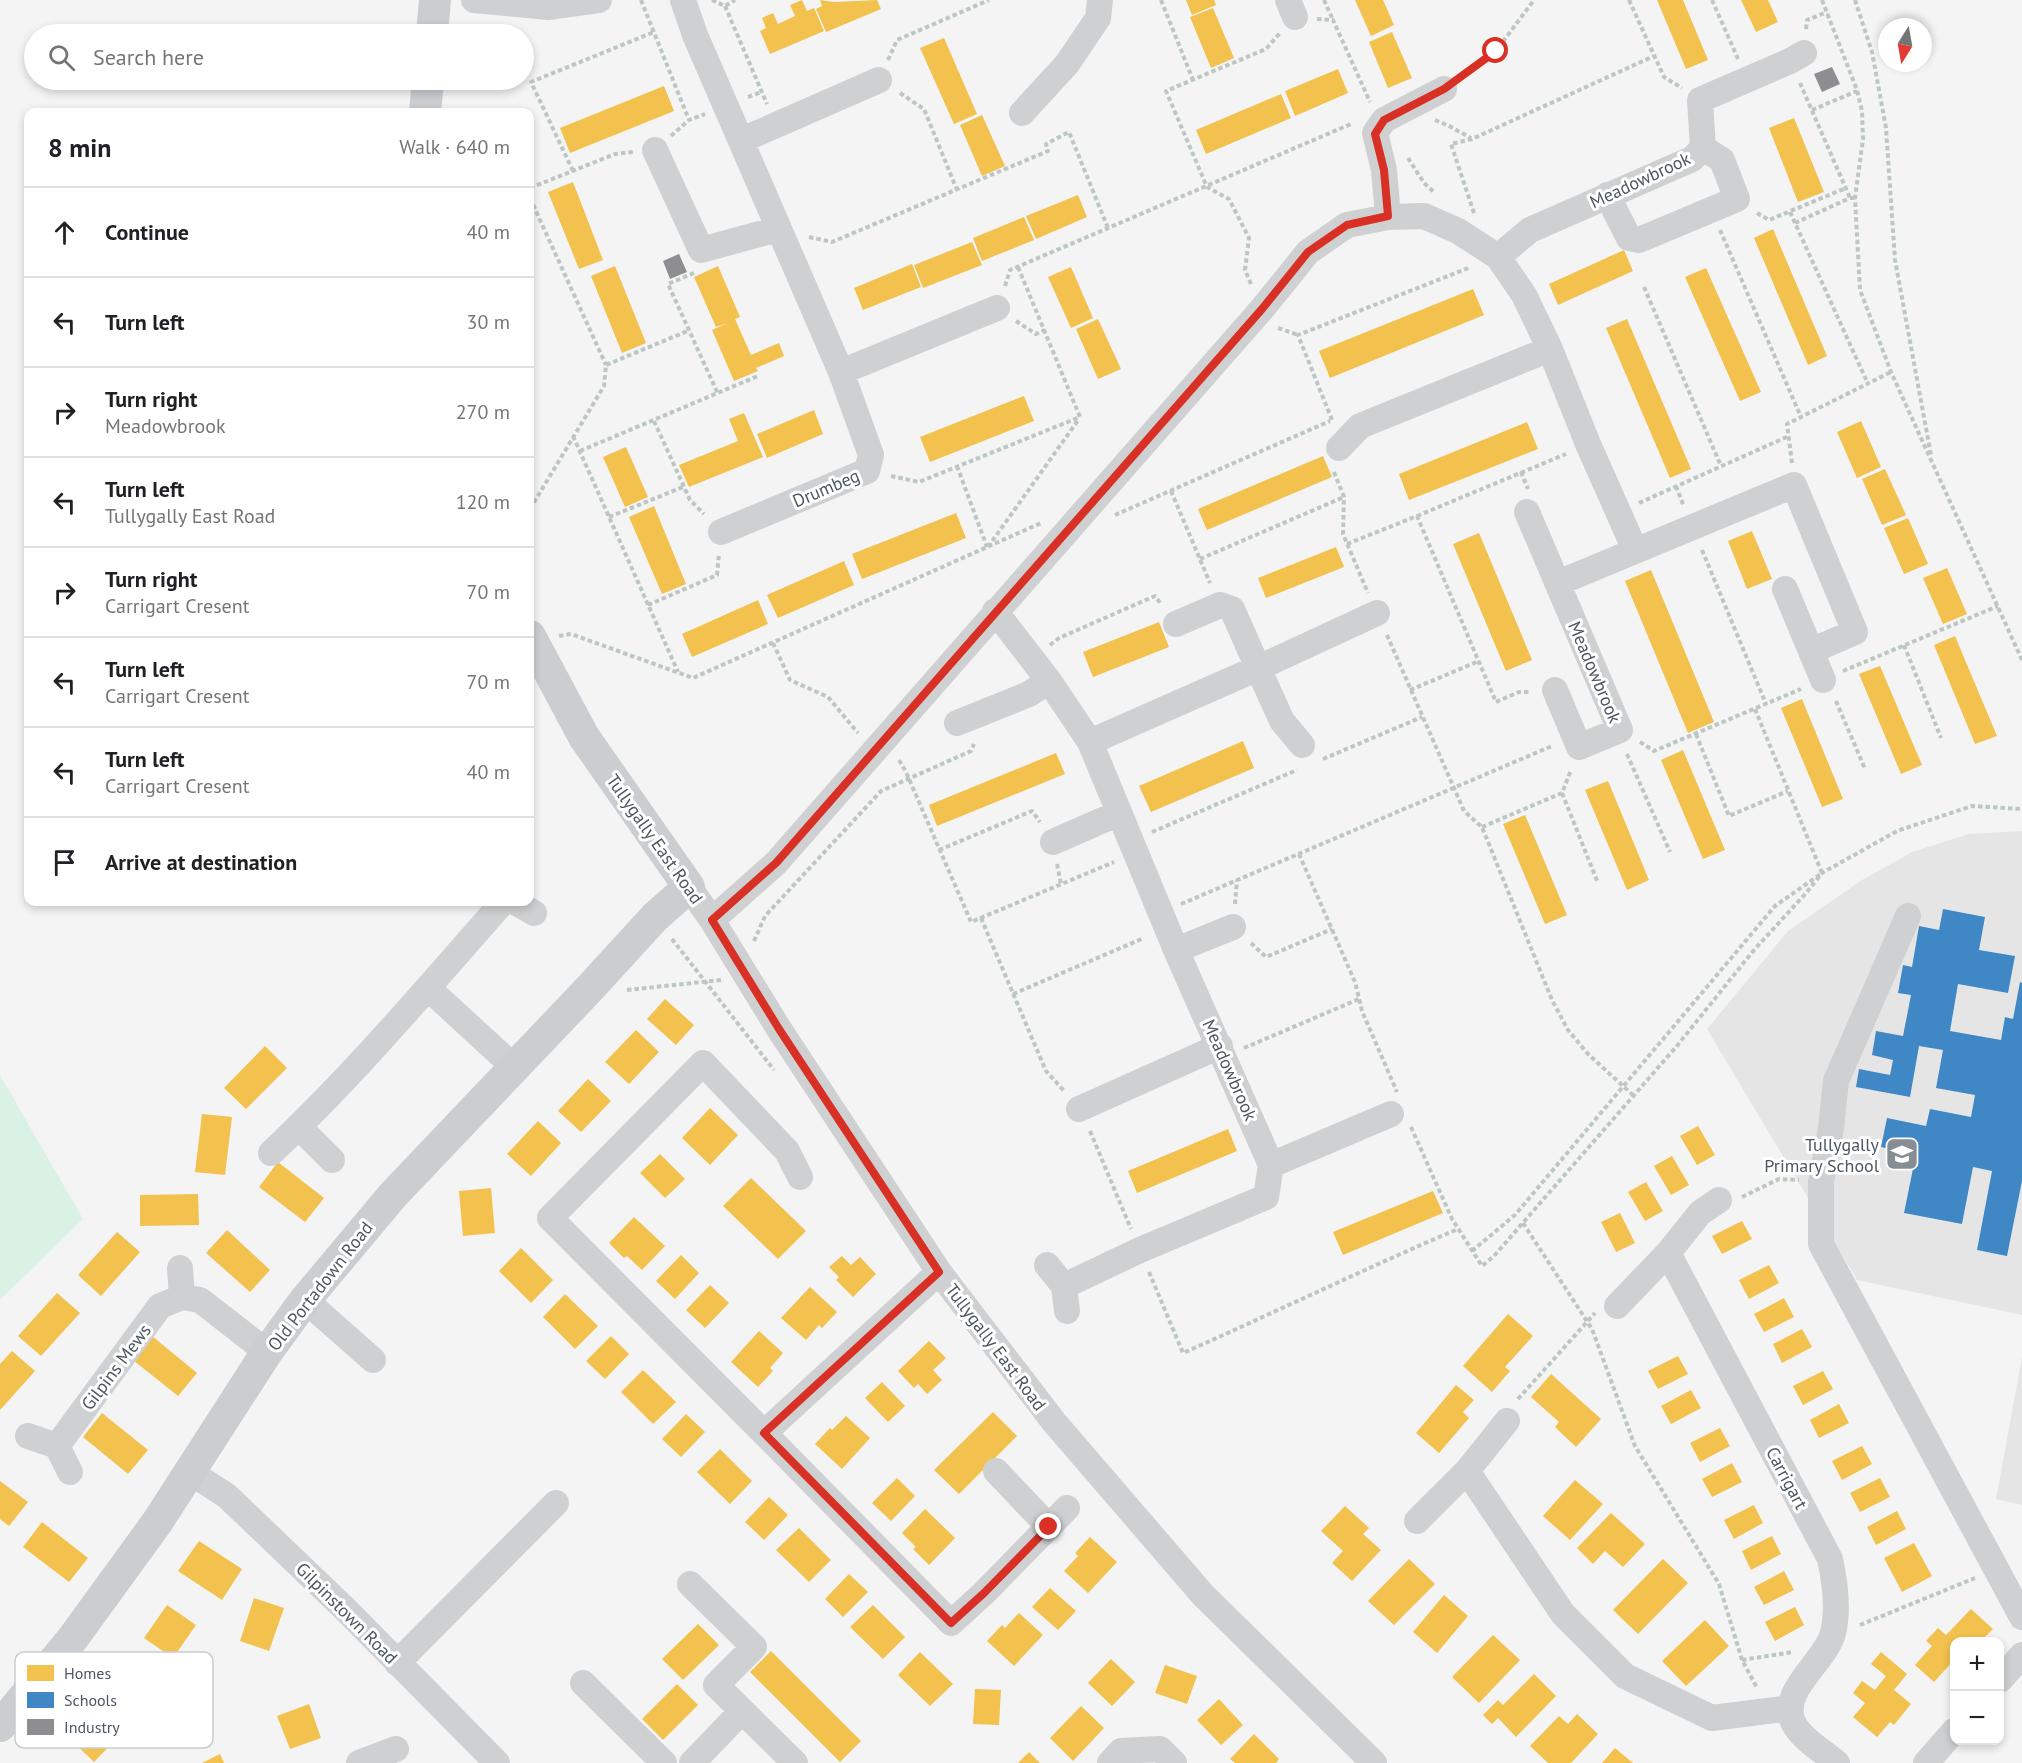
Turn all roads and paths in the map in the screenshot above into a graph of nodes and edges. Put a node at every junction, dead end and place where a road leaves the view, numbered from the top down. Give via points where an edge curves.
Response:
1 (435, 0) edge
2 (474, 0) edge
3 (599, 0) edge
4 (641, 0) edge
5 (683, 0) edge
6 (712, 0) edge
7 (735, 0) edge
8 (988, 0) edge
9 (1100, 0) edge
10 (1161, 0) edge
11 (1324, 0) edge
12 (1534, 0) edge
13 (1629, 0) edge
14 (1712, 0) edge
15 (1822, 0) edge
16 (1855, 0) edge
17 (725, 6) junction
18 (1292, 8) edge
19 (1333, 20) dead end
20 (433, 24) edge
21 (654, 32) junction
22 (1654, 56) junction
23 (1797, 57) joint
24 (879, 80) junction
25 (1193, 80) junction
26 (1746, 80) junction
27 (534, 81) edge
28 (534, 88) edge
29 (1444, 89) joint
30 (427, 90) edge
31 (1857, 92) junction
32 (1700, 100) junction
33 (1409, 106) junction
34 (425, 108) edge
35 (1812, 110) junction
36 (1022, 113) dead end
37 (689, 120) dead end
38 (1384, 120) junction
39 (776, 125) junction
40 (1472, 139) junction
41 (742, 140) junction
42 (1703, 148) junction
43 (656, 150) dead end
44 (534, 186) edge
45 (1207, 187) junction
46 (1846, 188) junction
47 (957, 190) junction
48 (1607, 195) junction
49 (1850, 198) junction
50 (1855, 198) junction
51 (1737, 199) junction
52 (534, 207) edge
53 (1712, 209) junction
54 (1790, 212) junction
55 (1388, 216) junction
56 (1476, 219) dead end
57 (1795, 223) junction
58 (1108, 228) junction
59 (778, 229) junction
60 (701, 250) junction
61 (1498, 257) junction
62 (1018, 267) junction
63 (1644, 287) dead end
64 (997, 308) junction
65 (1262, 309) junction
66 (690, 330) junction
67 (1045, 330) junction
68 (1551, 349) junction
69 (606, 365) junction
70 (841, 372) junction
71 (1891, 372) junction
72 (758, 376) dead end
73 (1868, 384) junction
74 (718, 394) junction
75 (1080, 417) junction
76 (1801, 417) junction
77 (1332, 420) junction
78 (654, 421) junction
79 (1360, 426) junction
80 (1315, 427) junction
81 (573, 436) junction
82 (1789, 436) junction
83 (1588, 444) junction
84 (1339, 448) junction
85 (579, 451) junction
86 (1932, 462) junction
87 (957, 466) junction
88 (1721, 466) junction
89 (867, 471) junction
90 (1794, 485) junction
91 (683, 487) junction
92 (1171, 490) junction
93 (1344, 497) junction
94 (534, 501) edge
95 (1527, 512) dead end
96 (1618, 512) junction
97 (1417, 516) junction
98 (609, 517) junction
99 (1078, 518) junction
100 (1692, 527) junction
101 (721, 532) junction
102 (1347, 544) junction
103 (987, 547) junction
104 (1635, 550) junction
105 (1200, 559) junction
106 (1558, 583) junction
107 (1785, 589) dead end
108 (648, 605) junction
109 (1220, 605) junction
110 (995, 611) junction
111 (1377, 613) junction
112 (1176, 624) joint
113 (534, 638) edge
114 (773, 643) junction
115 (534, 645) edge
116 (1904, 645) dead end
117 (1811, 651) junction
118 (1031, 658) junction
119 (2022, 660) edge
120 (1479, 661) junction
121 (1258, 668) junction
122 (678, 673) junction
123 (1823, 680) joint
124 (1049, 681) junction
125 (1410, 690) junction
126 (1555, 690) joint
127 (1766, 704) dead end
128 (1755, 709) dead end
129 (987, 711) junction
130 (1422, 717) junction
131 (957, 723) dead end
132 (1618, 731) junction
133 (1696, 734) dead end
134 (1941, 738) dead end
135 (1577, 741) junction
136 (1090, 742) junction
137 (873, 752) junction
138 (898, 759) dead end
139 (1306, 759) junction
140 (1865, 769) dead end
141 (909, 780) junction
142 (1453, 789) junction
143 (1788, 791) junction
144 (1562, 794) junction
145 (2022, 809) edge
146 (1119, 813) junction
147 (1482, 827) junction
148 (1053, 842) junction
149 (1133, 847) junction
150 (939, 850) junction
151 (1670, 852) dead end
152 (1299, 854) junction
153 (1822, 873) junction
154 (1237, 880) junction
155 (1598, 883) dead end
156 (1061, 884) junction
157 (688, 887) junction
158 (500, 906) edge
159 (1908, 916) dead end
160 (655, 917) junction
161 (981, 918) junction
162 (712, 920) junction
163 (1233, 927) junction
164 (1332, 929) junction
165 (1168, 930) junction
166 (743, 970) junction
167 (704, 982) junction
168 (428, 988) junction
169 (590, 988) junction
170 (1013, 994) junction
171 (1359, 999) junction
172 (1222, 1051) junction
173 (513, 1070) junction
174 (777, 1074) dead end
175 (1623, 1086) junction
176 (1634, 1096) junction
177 (1079, 1109) junction
178 (1400, 1111) junction
179 (298, 1127) junction
180 (271, 1153) dead end
181 (332, 1160) dead end
182 (1271, 1165) junction
183 (800, 1177) dead end
184 (1779, 1179) dead end
185 (1727, 1200) joint
186 (1523, 1223) junction
187 (1458, 1229) junction
188 (1140, 1250) junction
189 (1472, 1251) junction
190 (1668, 1253) junction
191 (1047, 1265) dead end
192 (180, 1268) dead end
193 (939, 1272) junction
194 (1064, 1286) junction
195 (182, 1297) junction
196 (305, 1300) junction
197 (1617, 1306) dead end
198 (1067, 1311) dead end
199 (1588, 1322) junction
200 (267, 1352) junction
201 (373, 1360) dead end
202 (1508, 1421) joint
203 (764, 1433) junction
204 (28, 1436) dead end
205 (57, 1446) junction
206 (996, 1470) dead end
207 (1467, 1471) junction
208 (70, 1472) dead end
209 (189, 1472) junction
210 (556, 1503) dead end
211 (1067, 1508) dead end
212 (1417, 1521) dead end
213 (1049, 1527) junction
214 (1995, 1570) junction
215 (690, 1584) dead end
216 (2022, 1617) edge
217 (1830, 1641) junction
218 (61, 1652) edge
219 (2022, 1655) edge
220 (1742, 1660) junction
221 (397, 1663) junction
222 (2004, 1675) edge
223 (583, 1683) dead end
224 (15, 1708) edge
225 (1780, 1709) junction
226 (742, 1711) junction
227 (0, 1726) edge
228 (1950, 1736) edge
229 (396, 1749) dead end
230 (365, 1762) edge
231 (497, 1763) edge
232 (664, 1763) edge
233 (692, 1763) edge
234 (795, 1763) edge
235 (1110, 1763) edge
236 (1174, 1763) edge
237 (1374, 1763) edge
238 (1837, 1763) edge
239 (1926, 1763) edge

1 - 20 main road
2 - 3 street via 548,7
4 - 21 path
5 - 41 street, Drumbeg
6 - 17 path
7 - 17 path
8 - 24 path via 897,40
9 - 36 street via 1098,18 1067,64
10 - 25 path
11 - 19 path
12 - 29 path via 1496,51
13 - 22 path
14 - 26 path
15 - 31 path
16 - 86 path via 1872,52 1886,128 1895,260
17 - 39 path
18 - 25 path via 1266,49
21 - 27 path
21 - 37 path
22 - 32 path via 1664,77
22 - 40 path
23 - 26 street
23 - 35 path
24 - 39 street
24 - 47 path via 924,109
25 - 45 path via 1166,91
26 - 32 street
28 - 44 path via 573,171
29 - 33 street
30 - 34 main road
31 - 35 path
31 - 50 path via 1863,139
32 - 42 street, Meadowbrook
33 - 38 street
33 - 40 path
35 - 46 path
38 - 45 path via 1366,117
38 - 55 street via 1375,134 1384,170
39 - 41 street
40 - 56 path via 1451,144
41 - 59 street, Drumbeg
42 - 48 street, Meadowbrook via 1692,159
42 - 51 street via 1722,160
43 - 60 street
45 - 58 path
45 - 65 path via 1229,199 1249,238 1245,270
46 - 49 path
46 - 54 path
47 - 58 path via 1048,151 1046,144 1069,132
47 - 59 path via 832,242
48 - 53 street via 1629,238 1639,240
48 - 61 street, Meadowbrook via 1530,230
49 - 50 path
49 - 57 path
50 - 71 path via 1860,290
51 - 53 street
51 - 54 path via 1769,220
52 - 69 path
53 - 76 path
54 - 57 path
55 - 61 street via 1424,216 1458,231
55 - 65 street via 1347,225 1308,252
57 - 73 path
58 - 62 path
59 - 60 street
59 - 70 street, Drumbeg
60 - 66 path via 699,271 668,284
61 - 68 street via 1524,295
61 - 77 path via 1298,335
62 - 64 path via 1010,270
62 - 67 path
63 - 88 path
64 - 67 path via 1036,334
64 - 70 street
65 - 99 street
66 - 69 path
66 - 74 path
67 - 75 path
68 - 79 street
68 - 83 street
69 - 81 path via 604,386
70 - 89 street, Drumbeg via 871,455
71 - 73 path
71 - 86 path
72 - 74 path
73 - 76 path
74 - 78 path
75 - 87 path
75 - 103 path
76 - 82 path via 1787,424
77 - 79 path
77 - 80 path
78 - 85 path
78 - 91 path
79 - 84 street
80 - 84 path
80 - 92 path
81 - 85 path
81 - 94 path
82 - 88 path
82 - 90 path
83 - 96 street
83 - 97 path
84 - 93 path via 1334,472
85 - 98 path
86 - 119 path
87 - 89 path via 919,482
87 - 103 path
88 - 96 path
89 - 101 street, Drumbeg
90 - 100 street
90 - 117 street via 1855,632
91 - 98 path
91 - 101 path via 690,500
92 - 99 path via 1094,524
92 - 105 path
93 - 102 path via 1343,534
93 - 105 path
95 - 106 street, Meadowbrook
96 - 104 street
97 - 102 path
97 - 120 path
98 - 108 path
99 - 103 path via 1062,513
99 - 110 street
100 - 104 street
100 - 127 path
101 - 108 path via 717,575
102 - 111 path
103 - 114 path
104 - 106 street
105 - 109 path
106 - 132 street, Meadowbrook
107 - 117 street
108 - 122 path
109 - 112 street
109 - 121 street via 1232,609
110 - 118 street, Meadowbrook
110 - 137 street
111 - 121 street
111 - 125 path
112 - 118 path via 1155,596 1059,638
113 - 122 path via 571,634
114 - 122 path via 693,678
114 - 137 path via 790,680 828,697
115 - 157 main road, Tullygally East Road via 584,736
116 - 134 path
117 - 123 street
118 - 124 street, Meadowbrook
120 - 125 path
120 - 126 path via 1496,702 1520,692
121 - 136 street
121 - 139 street via 1282,721
123 - 140 path via 1830,686
124 - 129 street
124 - 136 street, Meadowbrook
125 - 130 path
126 - 135 street
128 - 143 path
129 - 131 street
129 - 141 path via 971,751
130 - 139 path
130 - 142 path
132 - 135 street, Meadowbrook
132 - 151 path
133 - 143 path via 1729,816
135 - 142 path
135 - 144 path
136 - 146 street, Meadowbrook
137 - 162 street via 776,863
138 - 141 path
139 - 149 path
141 - 150 path
141 - 166 path via 881,791 765,916
142 - 147 path via 1464,811
142 - 152 path
143 - 153 path
144 - 147 path
144 - 155 path
145 - 153 path via 1972,806 1897,831
146 - 148 street
146 - 149 street, Meadowbrook
147 - 175 path via 1568,1030
148 - 150 path via 1032,811
148 - 156 path
149 - 156 path
149 - 165 street, Meadowbrook
150 - 161 path via 971,922
152 - 154 path
152 - 164 path
153 - 175 path via 1775,906
153 - 176 path
154 - 163 path
154 - 165 path
156 - 161 path
157 - 160 main road, Old Portadown Road
157 - 162 street, Tullygally East Road
158 - 168 street
159 - 214 street via 1836,1081 1821,1182 1821,1244
160 - 167 path
160 - 169 main road, Old Portadown Road
161 - 170 path
162 - 166 street, Tullygally East Road
163 - 164 path via 1266,957
163 - 165 street
164 - 171 path
165 - 170 path
165 - 172 street, Meadowbrook
166 - 167 path via 725,979
166 - 193 street, Tullygally East Road
167 - 169 path via 615,991
167 - 174 path
168 - 173 street
168 - 179 street
169 - 173 main road, Old Portadown Road
170 - 177 path via 1046,1071
171 - 172 path
171 - 178 path
172 - 177 street
172 - 182 street, Meadowbrook
173 - 196 main road, Old Portadown Road via 393,1195
175 - 176 path
175 - 189 path via 1515,1215
176 - 186 path
177 - 188 path
178 - 182 street
178 - 187 path
179 - 180 street
179 - 181 street
182 - 188 street via 1266,1197
183 - 203 street via 787,1151 703,1063 550,1218
184 - 185 path
185 - 190 street via 1700,1213
186 - 189 path via 1482,1266
186 - 199 path
187 - 188 path via 1184,1353
187 - 189 path
188 - 194 street
190 - 197 street
190 - 217 street, Carrigart via 1830,1559 1835,1581
191 - 194 street
192 - 195 street
193 - 203 street
193 - 237 street, Tullygally East Road via 1054,1422 1203,1595
194 - 198 street
195 - 200 street via 200,1300
195 - 205 street, Gilpins Mews via 160,1306
196 - 200 main road, Old Portadown Road
196 - 201 street
199 - 202 path via 1511,1407
199 - 220 path via 1635,1446 1719,1584
200 - 209 main road, Old Portadown Road
202 - 207 street
203 - 213 street via 951,1623
204 - 205 street
205 - 208 street
206 - 213 street
207 - 212 street
207 - 225 street via 1563,1614 1625,1676 1712,1718
209 - 218 main road, Old Portadown Road via 158,1521
209 - 221 street, Gilpinstown Road via 227,1496
210 - 221 street
211 - 213 street
214 - 216 street
214 - 217 path
215 - 226 street via 754,1647 716,1686
217 - 220 path via 1810,1649
217 - 225 street
219 - 222 street
220 - 225 path
221 - 231 street, Gilpinstown Road
223 - 232 street
224 - 227 main road, Old Portadown Road
225 - 238 street via 1804,1736
226 - 233 street
226 - 234 street
228 - 239 street
229 - 230 street
235 - 236 street via 1120,1751 1160,1749

